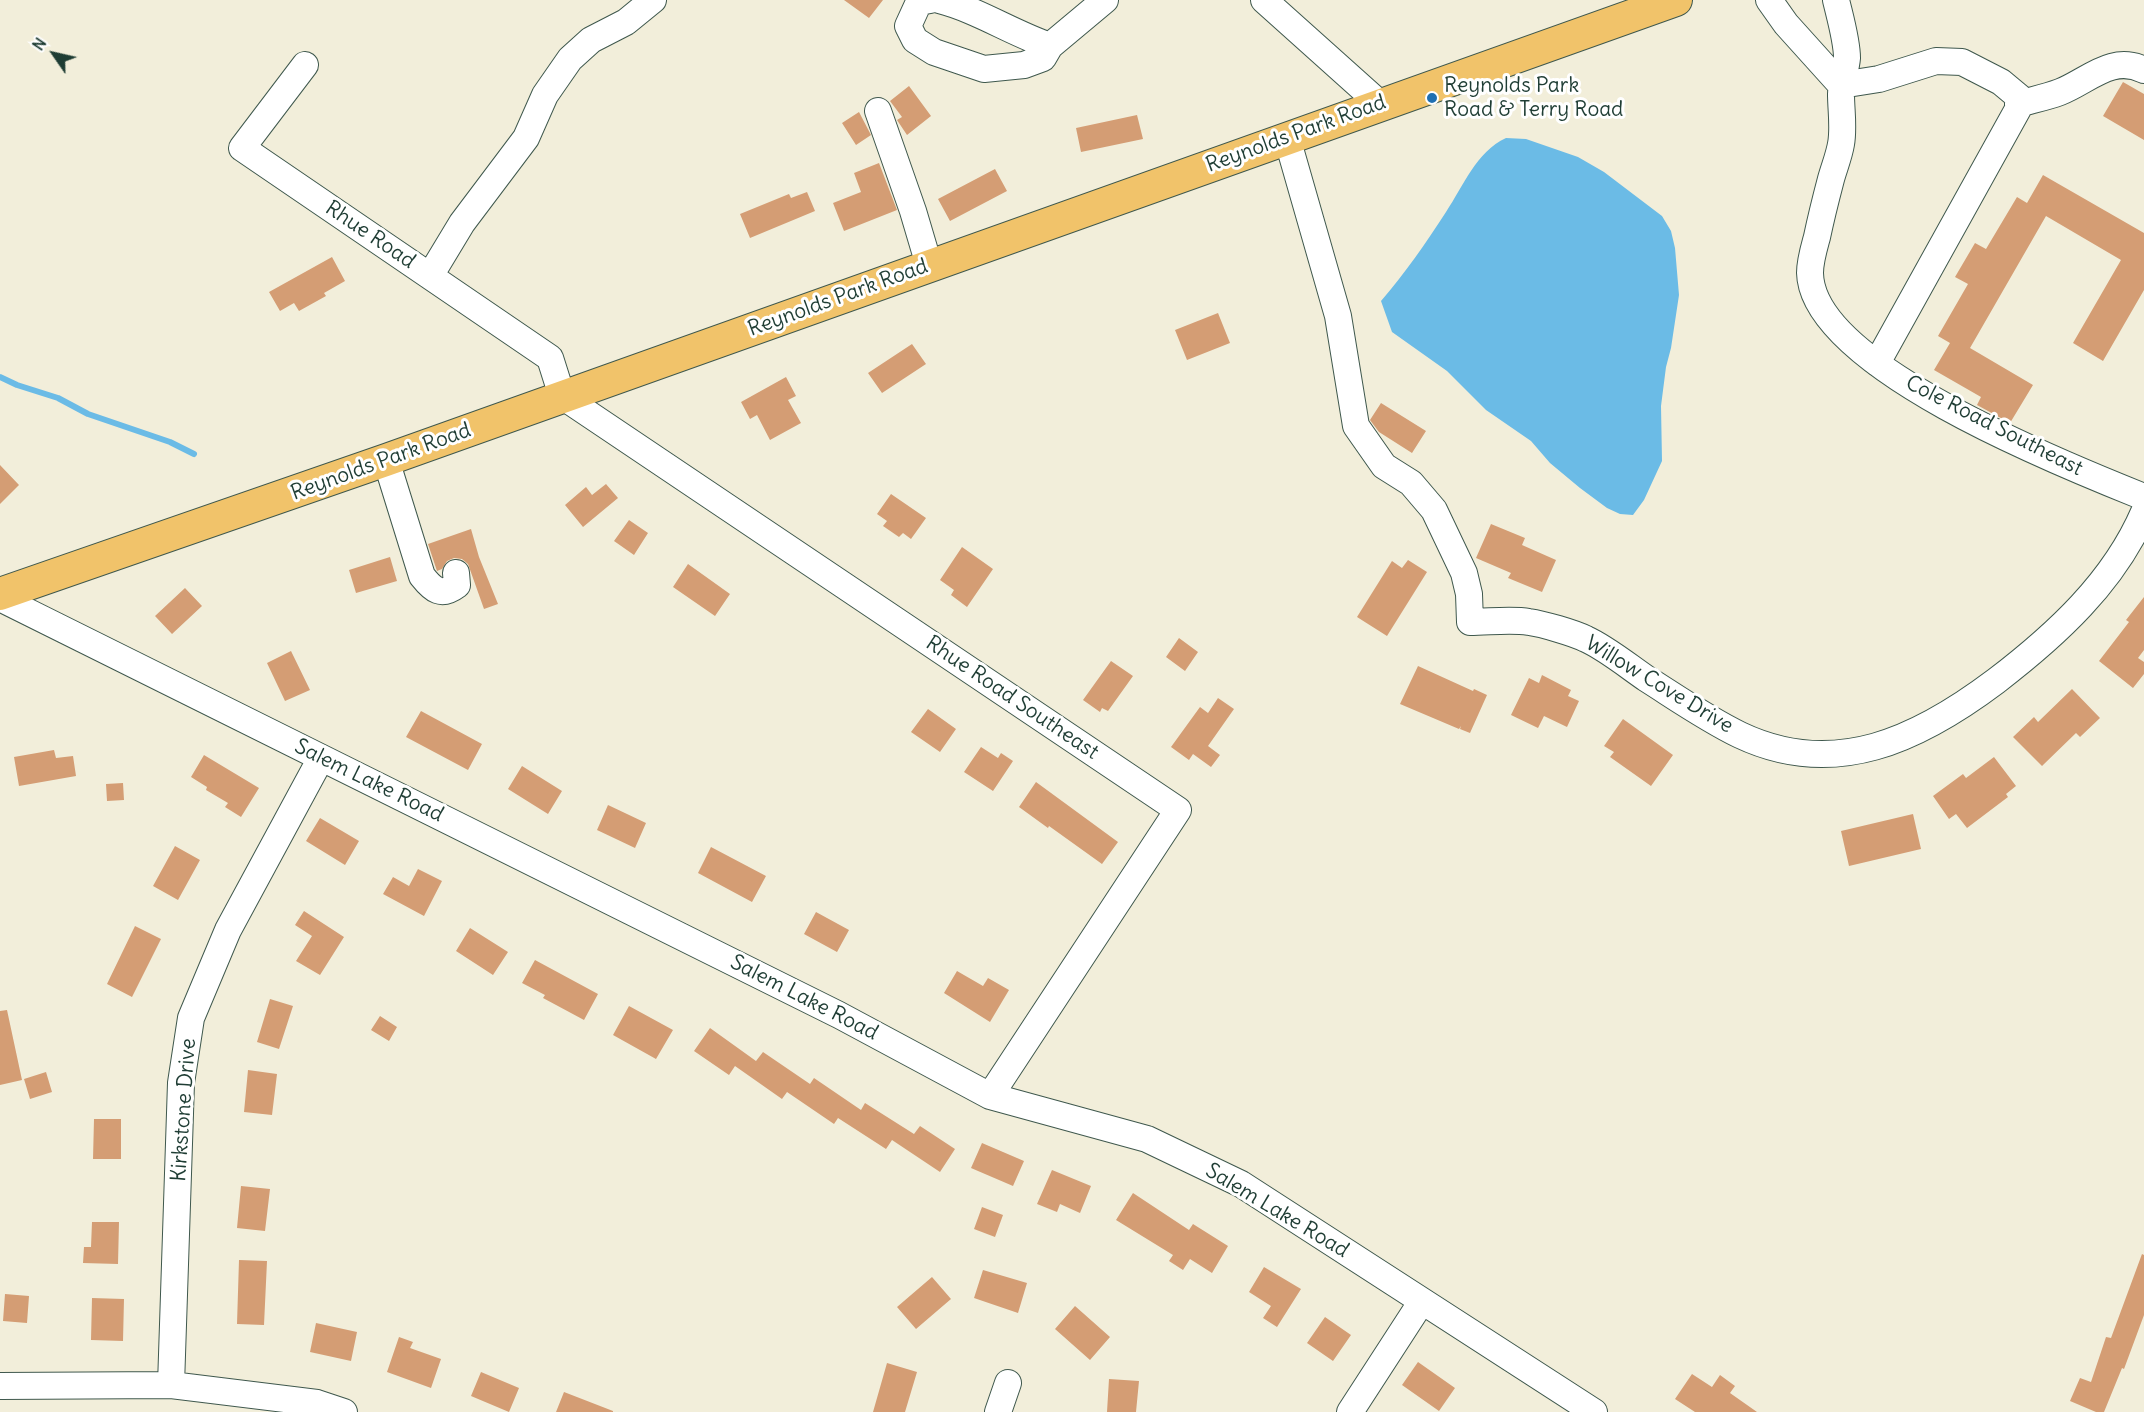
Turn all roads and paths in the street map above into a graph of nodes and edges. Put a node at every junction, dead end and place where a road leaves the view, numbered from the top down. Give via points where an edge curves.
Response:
1 (654, 0) edge
2 (930, 0) edge
3 (939, 0) edge
4 (1104, 0) edge
5 (1264, 0) edge
6 (1676, 0) edge
7 (1769, 0) edge
8 (1836, 0) edge
9 (1050, 46) junction
10 (305, 65) dead end
11 (2144, 70) edge
12 (1841, 85) junction
13 (1380, 104) junction
14 (2018, 104) junction
15 (878, 111) dead end
16 (1287, 138) junction
17 (929, 265) junction
18 (430, 276) junction
19 (1877, 363) junction
20 (562, 396) junction
21 (386, 460) junction
22 (2144, 497) edge
23 (2144, 512) edge
24 (456, 573) dead end
25 (0, 596) edge
26 (321, 758) junction
27 (990, 1096) junction
28 (1422, 1300) junction
29 (1008, 1383) dead end
30 (171, 1385) junction
31 (0, 1386) edge
32 (344, 1412) edge
33 (998, 1412) edge
34 (1350, 1412) edge
35 (1594, 1412) edge

1 - 18 street via 626,22 591,40 570,59 545,95 526,138 462,223
2 - 9 street via 920,2 908,26 915,40 934,52 984,69 1024,65 1043,58
3 - 9 street
4 - 9 street
5 - 13 street
6 - 13 main road, Reynolds Park Road
7 - 12 street
8 - 12 street, Cole Road Southeast via 1847,58
10 - 18 street, Rhue Road via 242,148
11 - 14 street via 2117,64 2061,92
12 - 14 street via 1879,79 1936,61 1962,62 2001,82 2019,97
12 - 19 street, Cole Road Southeast via 1841,144 1819,225 1810,272 1812,288 1829,316
13 - 16 main road, Reynolds Park Road
14 - 19 street
15 - 17 street
16 - 17 main road, Reynolds Park Road
16 - 23 street, Willow Cove Drive via 1338,316 1356,426 1384,466 1411,483 1434,510 1464,573 1470,622 1529,622 1586,639 1696,711 1741,735 1791,752 1842,754 1900,738 1939,720 2024,660 2086,601 2133,538
17 - 20 main road, Reynolds Park Road
18 - 20 street, Rhue Road via 550,358
19 - 22 street, Cole Road Southeast via 1992,430 2054,461
20 - 21 main road, Reynolds Park Road
20 - 27 street, Rhue Road Southeast via 1178,810
21 - 24 street via 422,576 437,591 449,591 457,585
21 - 25 main road, Reynolds Park Road
25 - 26 street, Salem Lake Road
26 - 27 street, Salem Lake Road via 839,1015
26 - 30 street, Kirkstone Drive via 228,930 191,1018 181,1083
27 - 28 street, Salem Lake Road via 1158,1144 1241,1184
28 - 34 street
28 - 35 street, Salem Lake Road
29 - 33 street
30 - 31 street
30 - 32 street via 317,1403

